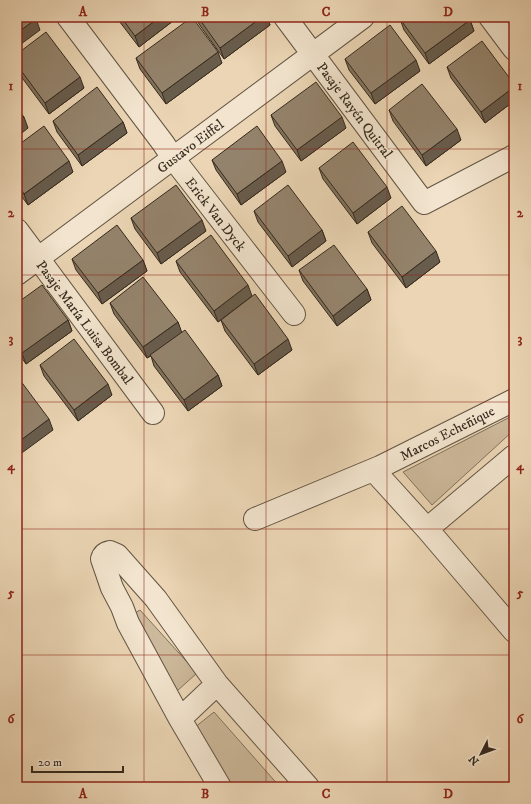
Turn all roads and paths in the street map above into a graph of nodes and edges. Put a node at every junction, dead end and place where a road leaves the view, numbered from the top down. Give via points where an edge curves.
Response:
1 (68, 17) edge
2 (285, 17) edge
3 (364, 17) edge
4 (490, 17) edge
5 (514, 49) edge
6 (313, 54) junction
7 (514, 156) edge
8 (173, 158) junction
9 (17, 230) edge
10 (38, 258) junction
11 (17, 274) edge
12 (294, 314) dead end
13 (514, 400) edge
14 (153, 413) dead end
15 (514, 456) edge
16 (379, 471) junction
17 (255, 519) dead end
18 (427, 529) junction
19 (514, 631) edge
20 (217, 684) junction
21 (180, 719) junction
22 (220, 787) edge
23 (308, 787) edge

1 - 8 street, Erick Van Dyck
2 - 6 street, Pasaje Rayén Quitral
3 - 6 street, Gustavo Eiffel
4 - 5 street
6 - 7 street, Pasaje Rayén Quitral via 424,203
6 - 8 street, Gustavo Eiffel
8 - 10 street, Gustavo Eiffel
8 - 12 street, Erick Van Dyck
9 - 10 street, Pasaje María Luisa Bombal
10 - 11 street, Gustavo Eiffel
10 - 14 street, Pasaje María Luisa Bombal
13 - 16 street, Marcos Echeñique
15 - 18 street
16 - 17 street, Marcos Echeñique
16 - 18 street
18 - 19 street
20 - 21 street
20 - 21 street via 156,599 118,555 105,553 102,560 112,588
20 - 23 street
21 - 22 street

